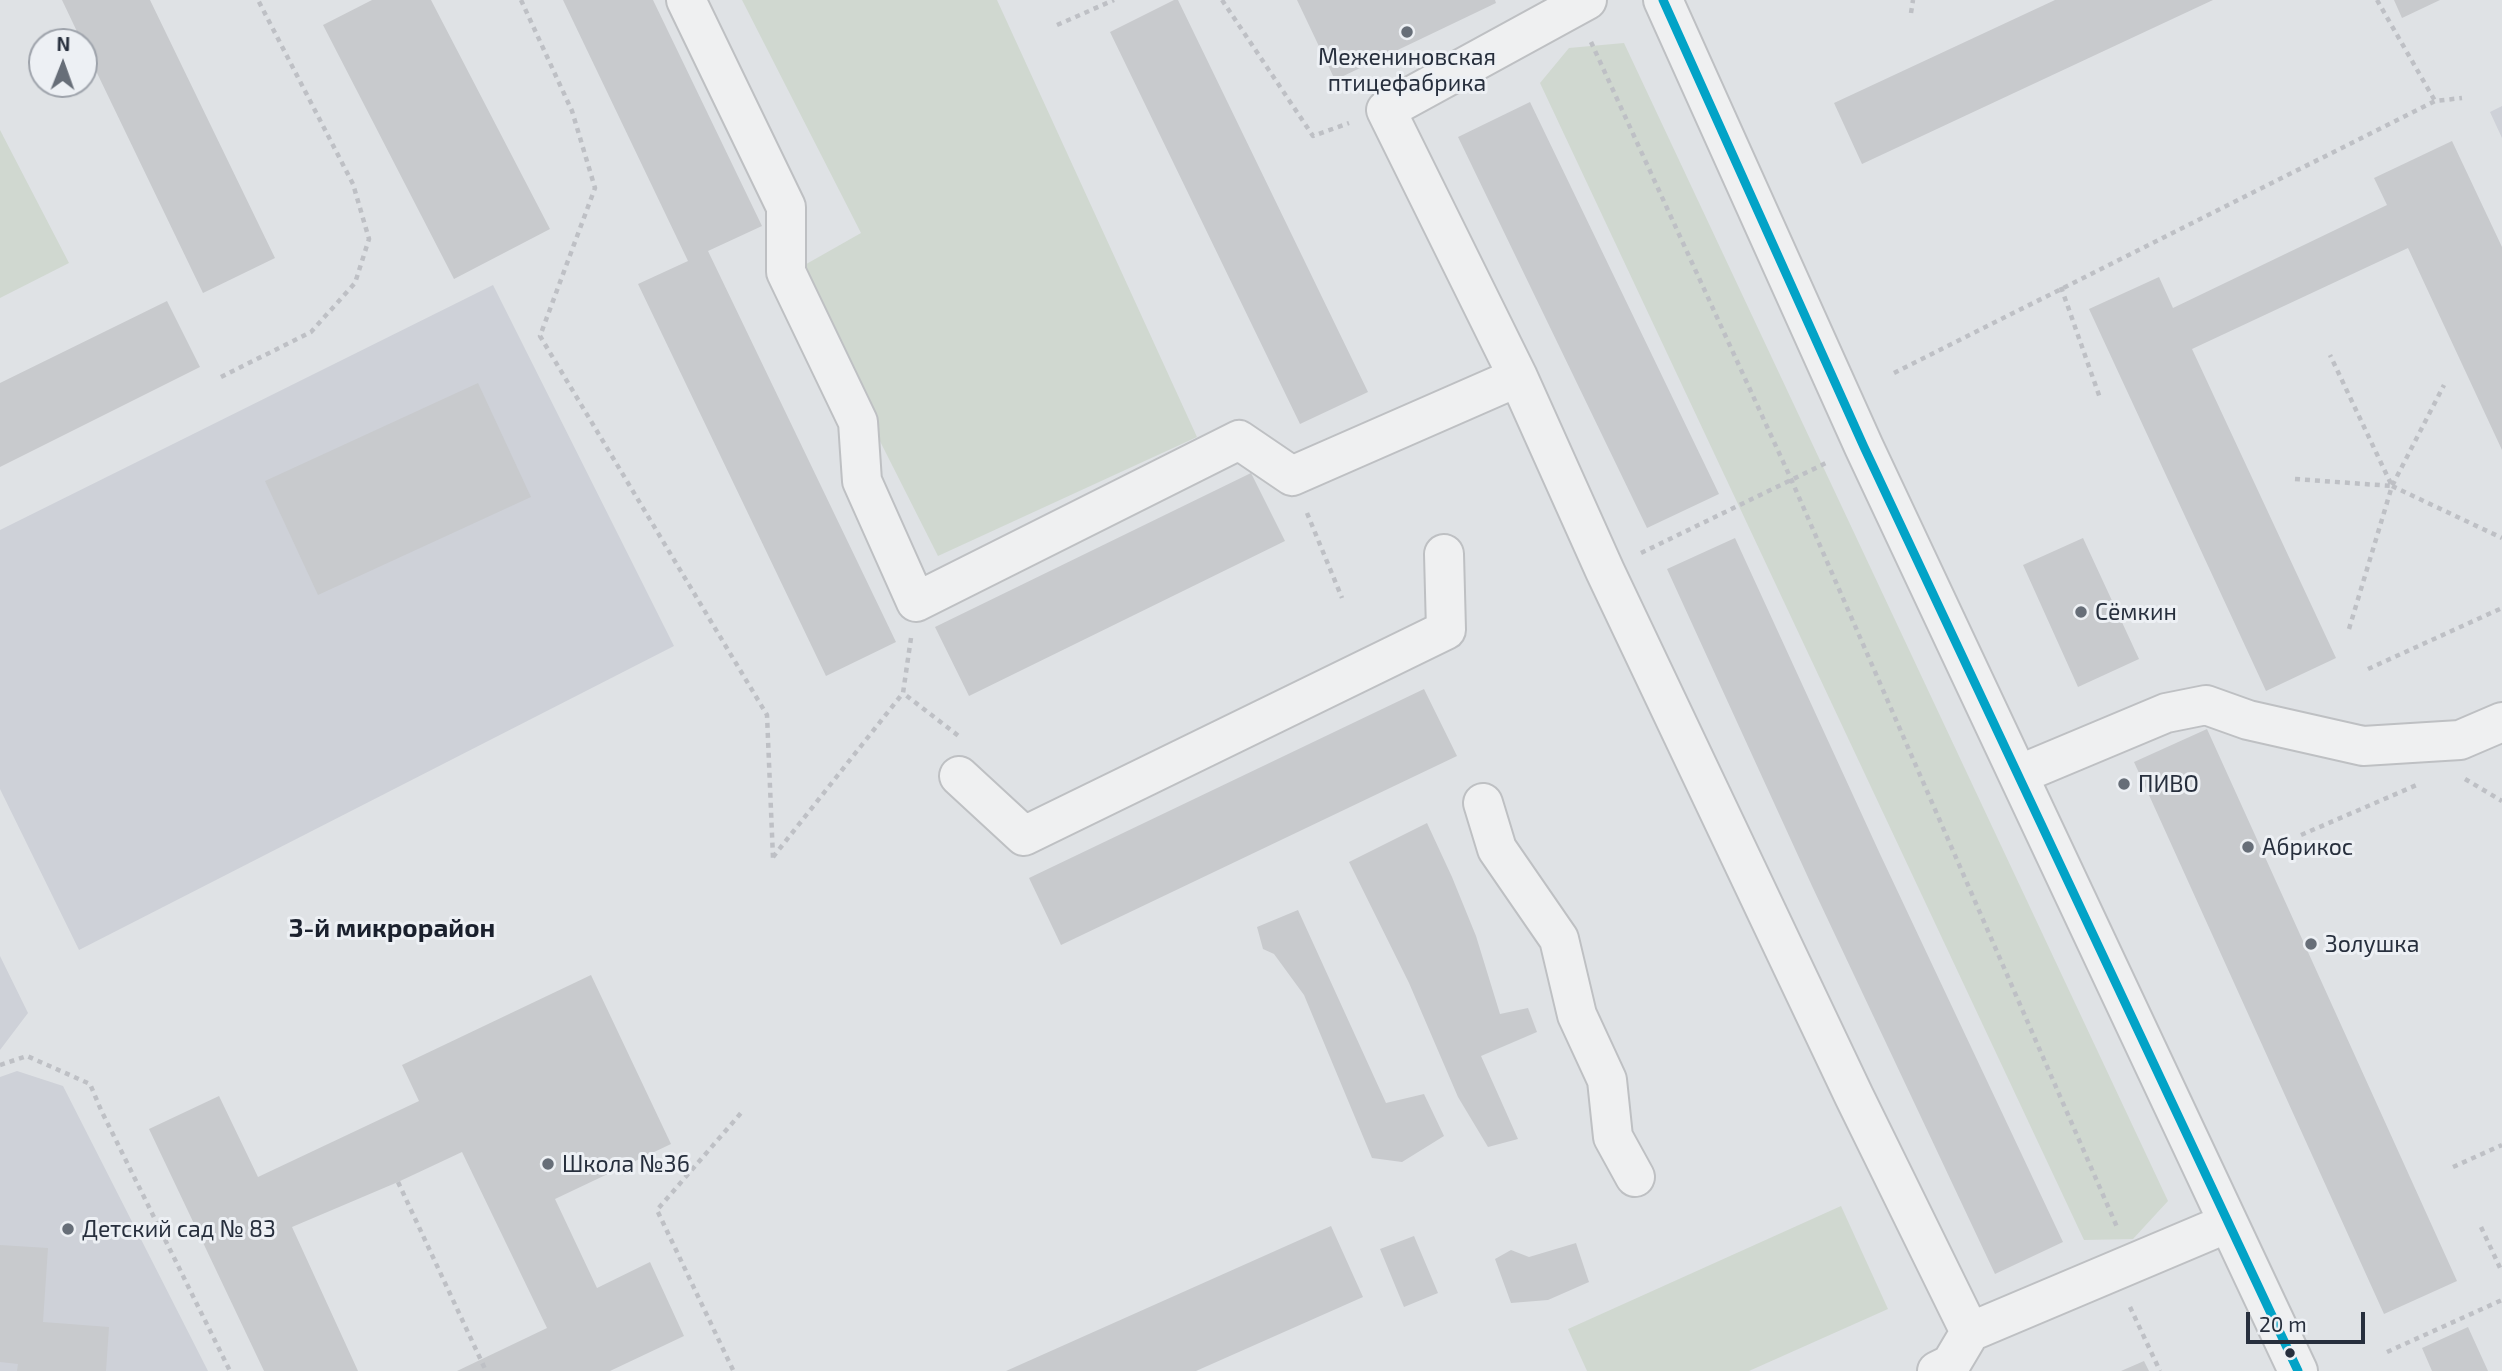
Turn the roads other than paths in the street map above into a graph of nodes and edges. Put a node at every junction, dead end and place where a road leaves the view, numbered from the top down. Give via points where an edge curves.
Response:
1 (686, 0) edge
2 (1662, 0) edge
3 (1581, 4) edge
4 (1518, 377) junction
5 (1444, 554) dead end
6 (2502, 722) edge
7 (2018, 775) junction
8 (959, 776) dead end
9 (1483, 803) dead end
10 (1635, 1177) dead end
11 (2228, 1223) junction
12 (1970, 1332) junction
13 (1937, 1371) edge
14 (2298, 1371) edge

1 - 4 street via 786,207 786,272 858,422 862,481 916,603 1238,440 1292,476
2 - 7 street
3 - 4 street via 1386,110
4 - 12 street via 1605,571
5 - 8 street via 1446,630 1024,836
6 - 7 street via 2459,740 2363,746 2248,720 2206,705 2166,713
7 - 11 street
9 - 10 street via 1497,849 1559,939 1577,1015 1607,1080 1613,1137
11 - 12 street
11 - 14 street
12 - 13 street via 1951,1364

